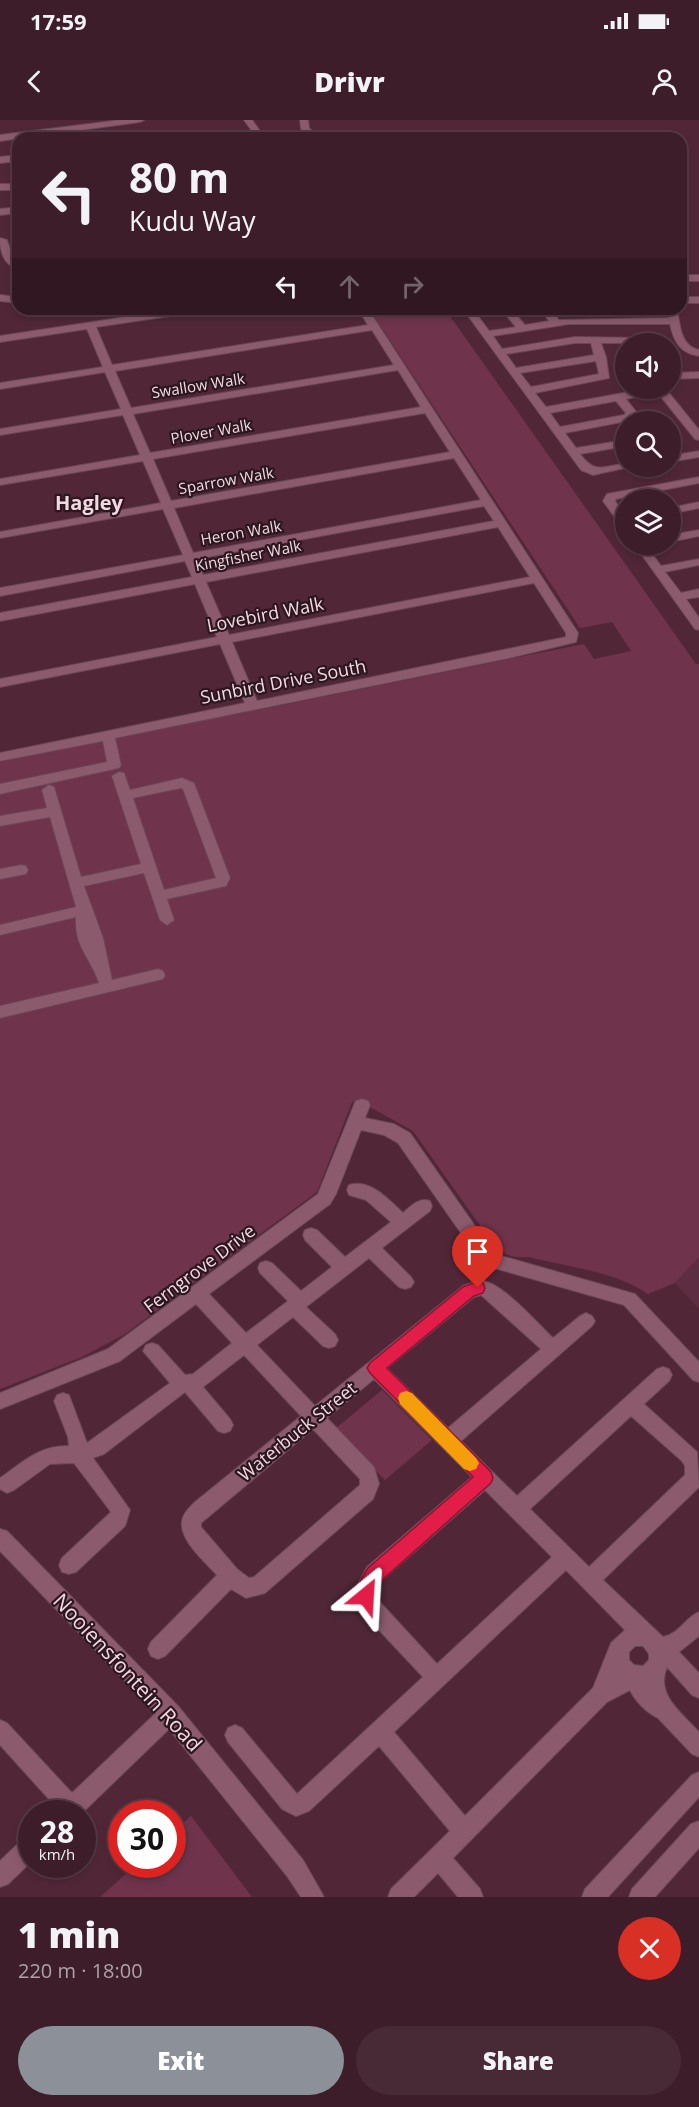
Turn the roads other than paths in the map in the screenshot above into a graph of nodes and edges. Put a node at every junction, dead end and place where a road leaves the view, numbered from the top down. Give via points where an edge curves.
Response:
1 (140, 120) edge
2 (123, 121) edge
3 (75, 124) edge
4 (23, 132) edge
5 (4, 240) edge
6 (12, 263) edge
7 (146, 315) edge
8 (367, 315) edge
9 (473, 315) edge
10 (511, 315) edge
11 (550, 315) edge
12 (633, 315) edge
13 (674, 315) edge
14 (634, 321) junction
15 (675, 321) junction
16 (556, 322) junction
17 (90, 326) junction
18 (374, 327) junction
19 (522, 328) junction
20 (637, 333) edge
21 (487, 334) junction
22 (0, 339) edge
23 (595, 340) junction
24 (615, 341) edge
25 (500, 352) junction
26 (699, 353) edge
27 (601, 357) junction
28 (400, 367) junction
29 (108, 369) junction
30 (514, 371) junction
31 (699, 375) edge
32 (681, 376) edge
33 (0, 387) edge
34 (528, 391) junction
35 (615, 399) edge
36 (621, 399) edge
37 (668, 399) edge
38 (428, 409) junction
39 (543, 411) junction
40 (127, 412) junction
41 (699, 416) edge
42 (684, 418) junction
43 (558, 431) junction
44 (0, 432) edge
45 (699, 437) edge
46 (615, 445) edge
47 (573, 452) junction
48 (457, 454) junction
49 (699, 454) edge
50 (146, 457) junction
51 (681, 457) edge
52 (615, 468) edge
53 (693, 481) edge
54 (0, 482) edge
55 (649, 489) edge
56 (615, 495) edge
57 (699, 498) edge
58 (488, 502) junction
59 (699, 505) edge
60 (166, 506) junction
61 (615, 509) edge
62 (681, 509) edge
63 (501, 523) junction
64 (699, 533) edge
65 (0, 535) edge
66 (681, 537) edge
67 (648, 555) edge
68 (189, 557) junction
69 (699, 562) edge
70 (658, 570) junction
71 (538, 579) junction
72 (198, 580) junction
73 (0, 592) edge
74 (699, 593) edge
75 (679, 597) junction
76 (0, 616) edge
77 (699, 626) edge
78 (225, 640) junction
79 (0, 683) edge
80 (253, 706) junction
81 (108, 735) junction
82 (0, 757) edge
83 (119, 776) dead end
84 (0, 789) edge
85 (49, 789) dead end
86 (126, 795) junction
87 (55, 811) junction
88 (0, 821) edge
89 (149, 867) junction
90 (21, 870) dead end
91 (0, 874) edge
92 (76, 883) junction
93 (159, 896) junction
94 (84, 910) junction
95 (167, 920) dead end
96 (0, 930) edge
97 (158, 975) dead end
98 (107, 987) junction
99 (0, 1012) edge
100 (362, 1105) dead end
101 (355, 1122) junction
102 (355, 1190) dead end
103 (424, 1206) dead end
104 (402, 1222) junction
105 (311, 1234) dead end
106 (369, 1247) junction
107 (344, 1267) junction
108 (266, 1268) dead end
109 (405, 1282) dead end
110 (197, 1294) junction
111 (297, 1303) junction
112 (586, 1321) dead end
113 (329, 1340) dead end
114 (244, 1344) junction
115 (553, 1349) junction
116 (152, 1351) dead end
117 (375, 1368) junction
118 (699, 1374) edge
119 (663, 1375) dead end
120 (185, 1384) junction
121 (0, 1401) edge
122 (63, 1401) dead end
123 (631, 1404) junction
124 (315, 1417) junction
125 (224, 1425) dead end
126 (448, 1440) junction
127 (79, 1455) junction
128 (485, 1478) junction
129 (7, 1484) dead end
130 (516, 1509) junction
131 (0, 1538) edge
132 (565, 1558) junction
133 (69, 1565) dead end
134 (230, 1576) junction
135 (589, 1580) junction
136 (612, 1605) junction
137 (698, 1624) edge
138 (678, 1643) junction
139 (621, 1644) junction
140 (158, 1649) dead end
141 (648, 1661) junction
142 (689, 1677) edge
143 (437, 1678) junction
144 (600, 1695) junction
145 (171, 1713) junction
146 (0, 1730) edge
147 (381, 1732) junction
148 (234, 1735) dead end
149 (699, 1747) edge
150 (699, 1782) edge
151 (59, 1800) edge
152 (80, 1800) edge
153 (464, 1831) junction
154 (699, 1832) edge
155 (439, 1857) junction
156 (18, 1859) edge
157 (295, 1868) junction
158 (0, 1876) edge
159 (313, 1897) edge
160 (325, 1897) edge
161 (399, 1897) edge
162 (472, 1897) edge
163 (593, 1897) edge
164 (640, 1897) edge

1 - 2 street
2 - 3 street
3 - 4 street
5 - 6 street
7 - 17 street
8 - 18 street
9 - 21 street
10 - 19 street
11 - 16 street
12 - 14 street
13 - 15 street
14 - 15 street
14 - 16 street
14 - 20 street
15 - 26 street via 683,348
16 - 19 street
17 - 22 street
17 - 29 street
18 - 28 street
18 - 29 street
19 - 21 street
21 - 25 street
23 - 24 street
23 - 25 street
23 - 27 street
25 - 30 street
27 - 30 street
27 - 34 street via 606,374 602,378
28 - 38 street
28 - 40 street, Swallow Walk
29 - 33 street
29 - 40 street
30 - 34 street
31 - 32 street
34 - 39 street
35 - 39 street
36 - 43 street via 632,413 628,418
37 - 42 street
38 - 48 street
38 - 50 street, Plover Walk
39 - 43 street
40 - 44 street, Swallow Walk
40 - 50 street
41 - 42 street
42 - 45 street
43 - 47 street
46 - 47 street
47 - 52 street via 593,472
48 - 58 street
48 - 60 street, Sparrow Walk
49 - 51 street
50 - 54 street, Plover Walk
50 - 60 street
53 - 55 street
53 - 57 street
56 - 61 street via 609,501
58 - 63 street
58 - 68 street, Heron Walk
59 - 62 street
60 - 65 street, Sparrow Walk
60 - 68 street
63 - 71 street
63 - 72 street, Kingfisher Walk
64 - 66 street
67 - 70 street
68 - 72 street
68 - 73 street, Heron Walk
69 - 70 street
70 - 75 street
71 - 78 street, Lovebird Walk
71 - 80 street, Sunbird Drive South via 572,639
72 - 76 street, Kingfisher Walk
72 - 78 street
74 - 75 street
75 - 77 street
78 - 79 street, Lovebird Walk
78 - 80 street
80 - 81 street, Sunbird Drive South
81 - 82 street, Sunbird Drive South
81 - 84 street via 114,765
83 - 86 street
85 - 87 street
86 - 89 street
86 - 93 street via 182,783 189,786 223,878 220,882
87 - 88 street
87 - 92 street
89 - 92 street
89 - 93 street
90 - 91 street
92 - 94 street
93 - 95 street
94 - 96 street
94 - 98 street via 83,941 100,964
97 - 98 street
98 - 99 street
100 - 101 street, Ferngrove Drive
101 - 110 street, Ferngrove Drive via 324,1199
101 - 118 street via 388,1129 404,1138 494,1261 629,1299
102 - 104 street via 371,1194
103 - 104 street
104 - 106 street
105 - 107 street
106 - 107 street
106 - 109 street
107 - 111 street
108 - 111 street
110 - 114 street
110 - 121 street, Ferngrove Drive via 110,1357
111 - 113 street
111 - 114 street
112 - 115 street
114 - 120 street via 196,1381
114 - 124 street
115 - 117 street, Waterbuck Street via 493,1294 478,1288
115 - 126 street
116 - 120 street
117 - 124 street, Waterbuck Street
117 - 126 street
119 - 123 street
120 - 125 street
120 - 127 street via 98,1448
122 - 127 street via 77,1437
123 - 130 street
123 - 135 street via 688,1455 696,1473 691,1483
124 - 134 street, Waterbuck Street via 191,1520 192,1531
124 - 134 street via 367,1473 367,1492 258,1586 246,1588
126 - 128 street
127 - 129 street via 46,1456
127 - 133 street via 121,1512 118,1520
128 - 130 street
128 - 143 street via 374,1574 365,1590 370,1606
130 - 132 street
131 - 145 street, Nooiensfontein Road
132 - 135 street
132 - 143 street
134 - 140 street
135 - 136 street
136 - 139 street via 620,1622
136 - 141 street
137 - 138 street
138 - 141 street
138 - 142 street via 676,1656
139 - 141 street via 632,1635
139 - 141 street via 620,1663 627,1671
139 - 144 street
141 - 142 street
141 - 144 street via 627,1681
141 - 149 street via 640,1690
143 - 147 street
144 - 153 street
145 - 152 street
145 - 157 street, Nooiensfontein Road
146 - 151 street
147 - 148 street via 305,1803 292,1804
147 - 153 street
150 - 163 street
153 - 155 street
154 - 164 street
155 - 161 street
155 - 162 street
156 - 158 street
157 - 159 street, Nooiensfontein Road
157 - 160 street, Nooiensfontein Road

